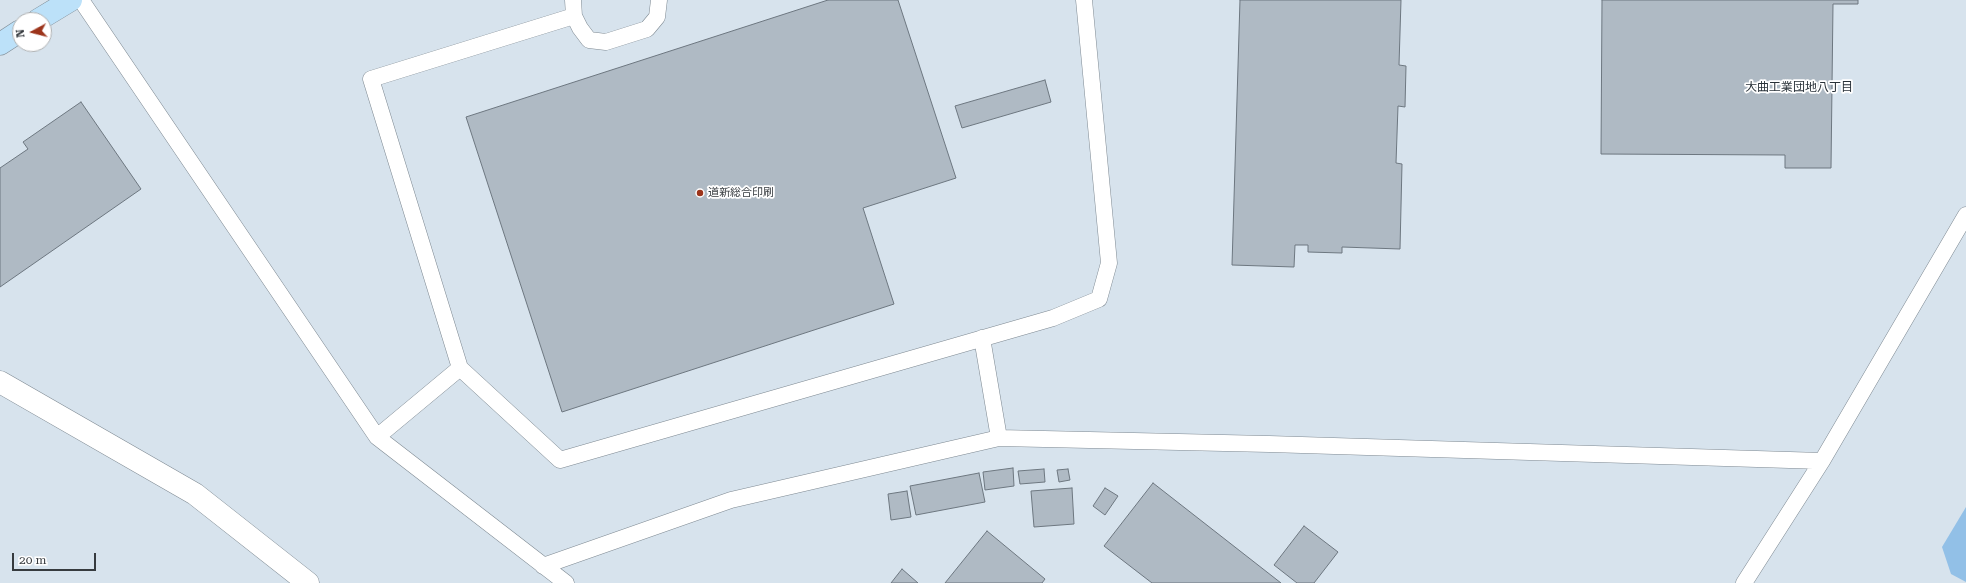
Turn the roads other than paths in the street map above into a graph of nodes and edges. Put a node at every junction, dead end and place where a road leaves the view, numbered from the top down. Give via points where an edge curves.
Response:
1 (71, 0) edge
2 (81, 0) edge
3 (659, 0) edge
4 (1084, 0) edge
5 (574, 8) edge
6 (51, 12) edge
7 (12, 36) edge
8 (0, 44) edge
9 (1966, 215) edge
10 (982, 338) junction
11 (460, 368) junction
12 (0, 382) edge
13 (377, 438) junction
14 (999, 438) junction
15 (1822, 461) junction
16 (543, 566) junction
17 (308, 583) edge
18 (566, 583) edge
19 (1744, 583) edge

1 - 6 main road
2 - 13 lane
3 - 5 lane via 657,17 647,29 606,42 590,40 580,28
4 - 10 lane via 1109,263 1099,299 1053,318
5 - 11 lane via 371,79
7 - 8 main road
9 - 15 lane
10 - 11 lane via 560,460
10 - 14 lane
11 - 13 lane
12 - 17 street via 195,494
13 - 16 lane
14 - 15 lane
14 - 16 lane via 731,500
15 - 19 lane
16 - 18 lane

